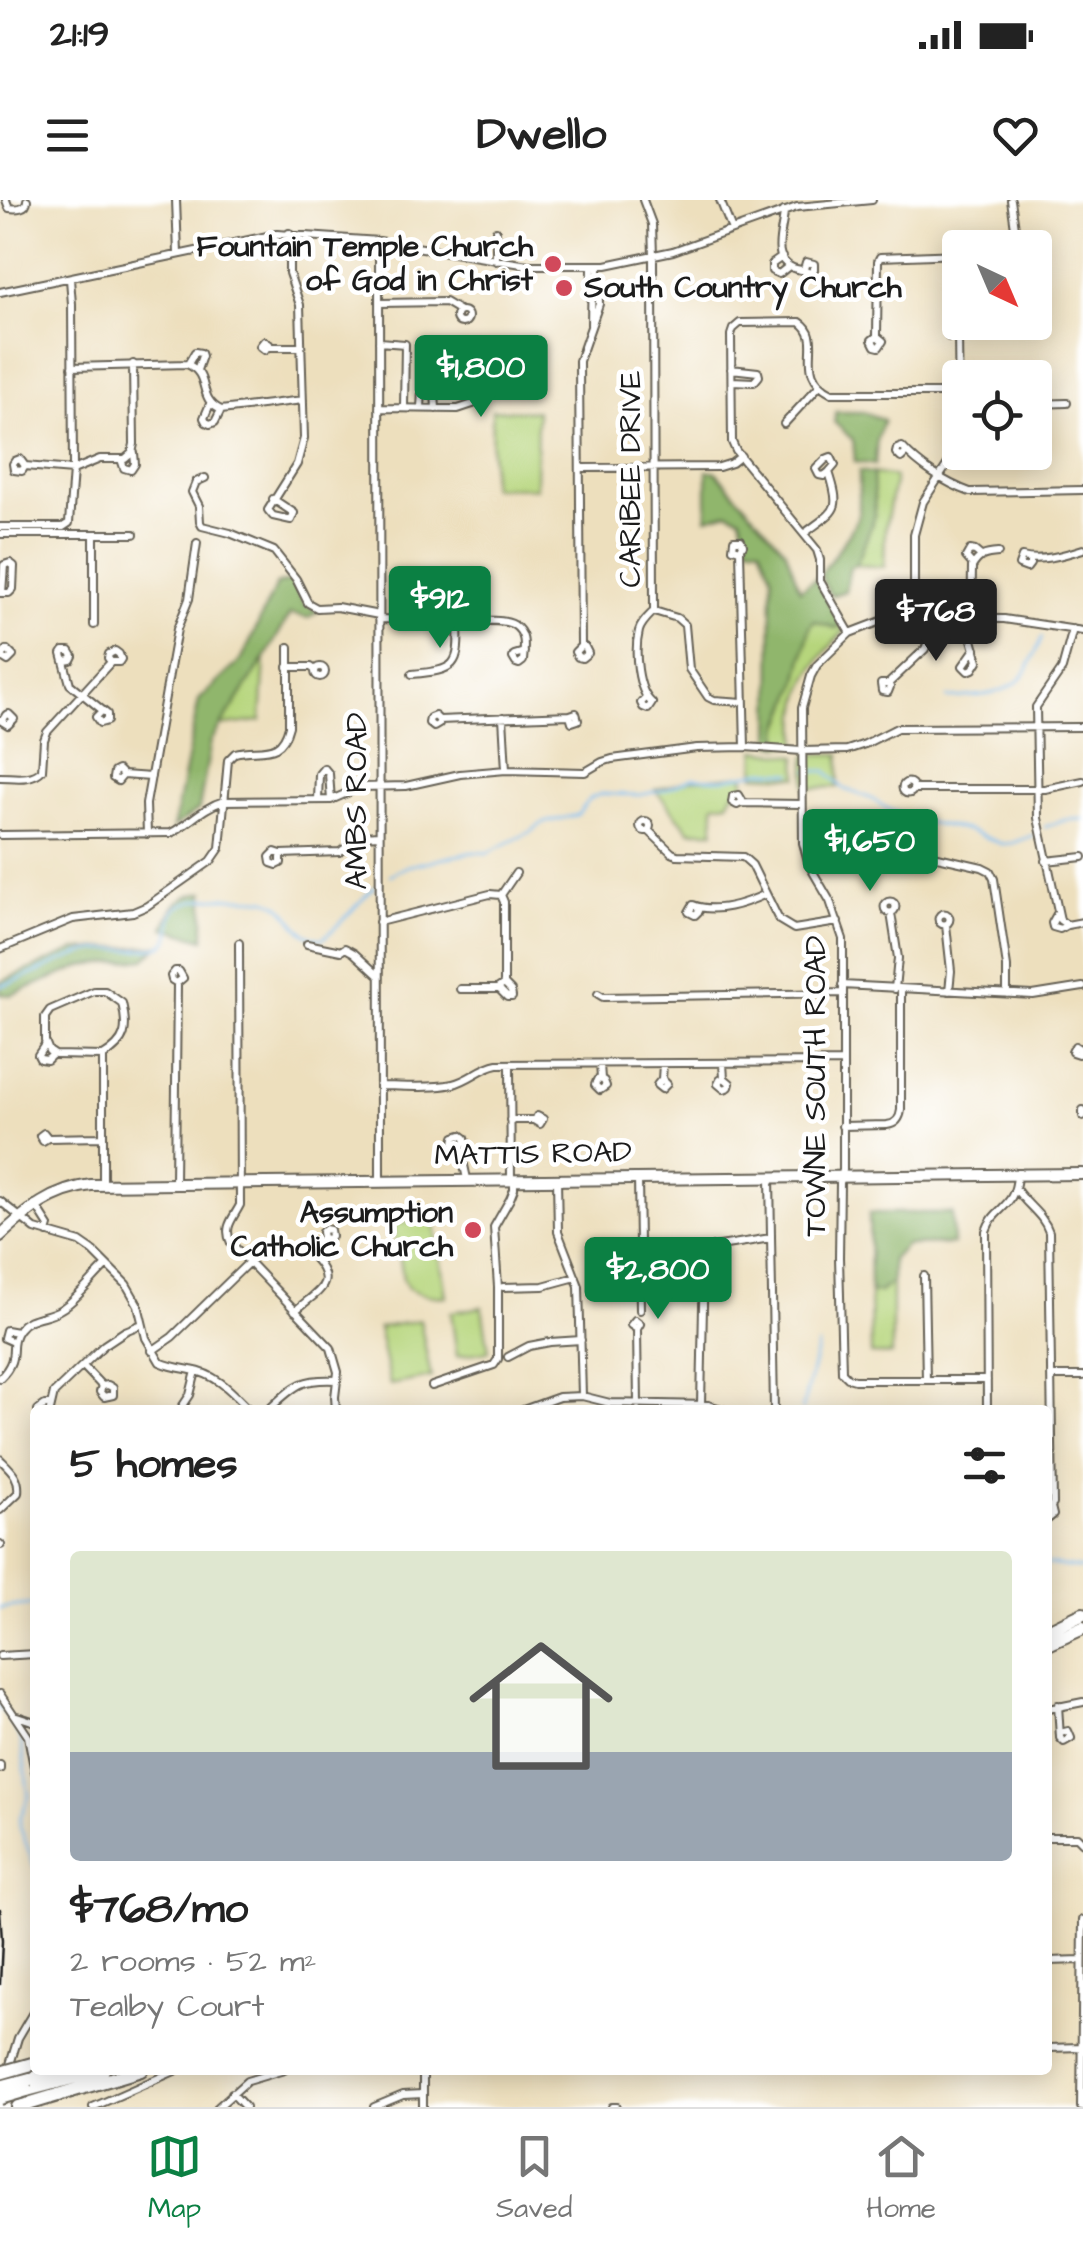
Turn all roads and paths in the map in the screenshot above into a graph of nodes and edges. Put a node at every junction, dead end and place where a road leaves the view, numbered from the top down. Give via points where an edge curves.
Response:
1 (6, 200) edge
2 (176, 200) edge
3 (644, 200) edge
4 (720, 200) edge
5 (872, 200) edge
6 (1011, 200) edge
7 (29, 201) edge
8 (787, 206) edge
9 (732, 230) junction
10 (1015, 230) edge
11 (496, 231) dead end
12 (290, 233) junction
13 (379, 242) junction
14 (178, 254) junction
15 (942, 255) edge
16 (653, 256) junction
17 (782, 257) junction
18 (496, 261) junction
19 (595, 266) junction
20 (789, 266) junction
21 (804, 269) dead end
22 (70, 278) junction
23 (0, 292) edge
24 (379, 304) junction
25 (460, 311) dead end
26 (878, 336) dead end
27 (380, 342) junction
28 (268, 346) dead end
29 (301, 347) junction
30 (491, 350) dead end
31 (133, 364) junction
32 (188, 364) junction
33 (72, 367) junction
34 (197, 370) junction
35 (732, 370) junction
36 (732, 382) junction
37 (819, 386) junction
38 (942, 393) edge
39 (302, 400) junction
40 (1052, 403) edge
41 (1067, 403) dead end
42 (210, 404) junction
43 (380, 408) junction
44 (404, 408) junction
45 (421, 408) junction
46 (436, 409) junction
47 (221, 410) junction
48 (784, 424) dead end
49 (133, 452) junction
50 (906, 452) dead end
51 (741, 456) junction
52 (120, 459) junction
53 (25, 466) dead end
54 (582, 468) junction
55 (653, 469) junction
56 (74, 470) junction
57 (942, 470) edge
58 (829, 472) dead end
59 (938, 476) junction
60 (205, 478) dead end
61 (1083, 490) edge
62 (274, 499) dead end
63 (0, 531) edge
64 (805, 533) junction
65 (134, 534) dead end
66 (94, 535) junction
67 (197, 543) dead end
68 (1083, 549) edge
69 (740, 550) dead end
70 (998, 552) dead end
71 (1030, 559) dead end
72 (654, 610) junction
73 (379, 617) junction
74 (914, 618) junction
75 (928, 618) junction
76 (972, 619) junction
77 (458, 623) junction
78 (94, 625) dead end
79 (1073, 629) junction
80 (1083, 631) edge
81 (850, 634) junction
82 (289, 646) dead end
83 (581, 646) dead end
84 (974, 649) dead end
85 (524, 652) dead end
86 (65, 661) dead end
87 (110, 662) dead end
88 (288, 667) junction
89 (315, 670) dead end
90 (412, 674) dead end
91 (888, 684) dead end
92 (80, 694) junction
93 (646, 698) dead end
94 (742, 702) junction
95 (101, 712) dead end
96 (570, 715) dead end
97 (503, 717) junction
98 (439, 720) dead end
99 (1083, 726) edge
100 (1036, 727) junction
101 (745, 747) junction
102 (802, 751) junction
103 (506, 770) junction
104 (123, 775) dead end
105 (0, 777) edge
106 (151, 777) junction
107 (1083, 781) edge
108 (379, 787) junction
109 (913, 789) dead end
110 (1037, 789) junction
111 (318, 800) junction
112 (331, 800) junction
113 (224, 801) junction
114 (741, 803) dead end
115 (802, 804) junction
116 (648, 830) dead end
117 (147, 834) junction
118 (0, 835) edge
119 (379, 835) junction
120 (281, 854) dead end
121 (1083, 857) edge
122 (1046, 862) junction
123 (809, 865) junction
124 (516, 873) dead end
125 (501, 894) junction
126 (766, 894) junction
127 (698, 908) dead end
128 (891, 913) dead end
129 (379, 922) junction
130 (838, 922) junction
131 (1083, 922) edge
132 (946, 925) dead end
133 (240, 944) dead end
134 (307, 944) dead end
135 (0, 949) edge
136 (379, 976) junction
137 (176, 983) dead end
138 (1083, 987) edge
139 (842, 989) junction
140 (898, 989) junction
141 (460, 990) dead end
142 (949, 991) junction
143 (598, 994) dead end
144 (1008, 994) junction
145 (102, 1056) junction
146 (843, 1062) junction
147 (600, 1064) junction
148 (662, 1064) junction
149 (723, 1064) junction
150 (510, 1065) junction
151 (724, 1078) dead end
152 (600, 1079) dead end
153 (662, 1079) dead end
154 (380, 1086) junction
155 (510, 1120) junction
156 (534, 1120) dead end
157 (842, 1126) junction
158 (101, 1137) junction
159 (48, 1138) dead end
160 (460, 1147) dead end
161 (1083, 1174) edge
162 (1017, 1175) junction
163 (842, 1176) junction
164 (770, 1177) junction
165 (638, 1178) junction
166 (468, 1179) junction
167 (513, 1179) junction
168 (557, 1179) junction
169 (380, 1180) junction
170 (176, 1183) junction
171 (239, 1183) junction
172 (102, 1185) junction
173 (1016, 1190) junction
174 (0, 1201) edge
175 (36, 1204) junction
176 (1028, 1206) junction
177 (1002, 1209) junction
178 (21, 1216) junction
179 (47, 1233) junction
180 (0, 1236) edge
181 (323, 1238) dead end
182 (771, 1238) junction
183 (248, 1262) junction
184 (106, 1265) junction
185 (924, 1276) dead end
186 (576, 1277) junction
187 (503, 1287) dead end
188 (640, 1310) dead end
189 (295, 1311) junction
190 (142, 1324) junction
191 (637, 1329) dead end
192 (581, 1340) junction
193 (152, 1351) junction
194 (508, 1357) dead end
195 (83, 1366) junction
196 (196, 1371) junction
197 (1052, 1376) junction
198 (1083, 1376) edge
199 (0, 1378) edge
200 (337, 1380) junction
201 (926, 1380) junction
202 (987, 1380) junction
203 (102, 1386) dead end
204 (432, 1386) dead end
205 (582, 1396) junction
206 (548, 1401) junction
207 (51, 1405) edge
208 (183, 1405) edge
209 (245, 1405) edge
210 (274, 1405) edge
211 (336, 1405) edge
212 (537, 1405) edge
213 (550, 1405) edge
214 (638, 1405) junction
215 (701, 1405) joint
216 (774, 1405) edge
217 (988, 1405) edge
218 (1051, 1405) edge
219 (0, 1459) edge
220 (0, 1510) edge
221 (1083, 1614) edge
222 (1083, 1628) edge
223 (1052, 1629) edge
224 (1052, 1642) edge
225 (30, 1654) edge
226 (0, 1656) edge
227 (0, 1694) edge
228 (1083, 1702) edge
229 (1058, 1706) junction
230 (1052, 1707) edge
231 (16, 1715) junction
232 (30, 1722) edge
233 (30, 1728) edge
234 (26, 1731) junction
235 (1060, 1732) dead end
236 (30, 1749) edge
237 (1052, 1837) edge
238 (1083, 1842) edge
239 (1083, 1920) edge
240 (1052, 1960) edge
241 (1082, 1960) edge
242 (1083, 1992) edge
243 (30, 2017) edge
244 (1081, 2047) edge
245 (1052, 2048) edge
246 (0, 2073) edge
247 (51, 2075) edge
248 (77, 2075) edge
249 (103, 2075) edge
250 (166, 2075) edge
251 (267, 2075) edge
252 (423, 2075) edge
253 (28, 2085) edge
254 (0, 2087) edge
255 (1082, 2090) edge
256 (232, 2093) junction
257 (423, 2094) junction
258 (0, 2098) edge
259 (6, 2107) edge
260 (93, 2107) edge
261 (218, 2107) edge
262 (245, 2107) edge
263 (374, 2107) edge
264 (423, 2107) edge
265 (1080, 2107) edge

1 - 7 street via 18,210
2 - 14 street
3 - 16 street, CARIBEE DRIVE
4 - 9 street
5 - 8 street
6 - 10 street
8 - 9 street
8 - 17 street via 778,245
9 - 16 street
11 - 18 street
12 - 13 street
12 - 14 street
12 - 29 street
13 - 18 street
13 - 24 street, AMBS ROAD
14 - 22 street
15 - 26 street via 880,257
16 - 19 street
16 - 55 street, CARIBEE DRIVE
17 - 20 street
17 - 20 street via 772,272
18 - 19 street
19 - 54 street via 580,361
20 - 21 street
22 - 23 street
22 - 33 street
24 - 25 street via 445,302
24 - 27 street, AMBS ROAD
27 - 43 street, AMBS ROAD
27 - 44 street via 405,344
28 - 29 street
29 - 39 street
30 - 46 street via 504,368 473,404
31 - 32 street
31 - 33 street
31 - 49 street
32 - 34 street
32 - 34 street via 201,353
33 - 56 street
34 - 42 street
35 - 36 street
35 - 36 street via 759,376
35 - 37 street via 731,335 740,322 800,322 812,337 812,373
36 - 51 street via 732,442
37 - 38 street via 832,394
37 - 48 street
39 - 47 street
39 - 62 street via 300,457
40 - 41 street
42 - 47 street
42 - 47 street via 206,422 215,422
43 - 44 street
43 - 73 street, AMBS ROAD
44 - 45 street
45 - 46 street
45 - 46 street via 422,390 429,386
49 - 52 street
49 - 52 street via 131,470
50 - 59 street
51 - 55 street via 719,467
51 - 64 street
52 - 56 street
53 - 56 street
54 - 55 street
54 - 83 street
55 - 72 street, CARIBEE DRIVE
56 - 63 street via 66,526
57 - 59 street
58 - 64 street via 834,510
59 - 61 street via 970,492
59 - 74 street via 914,535
60 - 73 street via 192,492 202,526 274,551 316,608
63 - 66 street
64 - 81 street via 817,550 820,581
65 - 66 street
66 - 78 street
67 - 106 street
68 - 71 street
69 - 94 street
70 - 76 street via 973,565
72 - 93 street via 640,626 638,644
72 - 94 street, CARIBEE DRIVE via 686,625 688,669 708,697
73 - 77 street
73 - 108 street, AMBS ROAD
74 - 75 street, TOWNE SOUTH ROAD
74 - 81 street, TOWNE SOUTH ROAD via 884,620
75 - 76 street, TOWNE SOUTH ROAD
75 - 91 street via 925,650
76 - 79 street, TOWNE SOUTH ROAD
76 - 84 street
77 - 85 street via 511,623 522,634
77 - 90 street via 457,660 442,670
79 - 80 street, TOWNE SOUTH ROAD
79 - 100 street via 1062,669 1036,708
81 - 102 street, TOWNE SOUTH ROAD via 811,676 802,708
82 - 88 street
86 - 92 street
87 - 92 street
88 - 89 street
88 - 113 street via 286,737 272,750 231,756
92 - 95 street
92 - 105 street via 47,732 40,774
94 - 101 street
96 - 97 street
97 - 98 street
97 - 103 street
99 - 100 street
100 - 102 street via 897,728 846,750
100 - 110 street
101 - 102 street
101 - 103 street via 612,759 585,772
102 - 115 street, TOWNE SOUTH ROAD
103 - 108 street
104 - 106 street
106 - 117 street
107 - 110 street
108 - 112 street
108 - 119 street, AMBS ROAD
109 - 110 street
110 - 122 street
111 - 112 street
111 - 112 street via 324,768
111 - 113 street
113 - 117 street via 171,833
113 - 135 street via 216,855 147,906 73,919
114 - 115 street
115 - 123 street, TOWNE SOUTH ROAD
116 - 126 street via 677,855 743,857
117 - 118 street
119 - 120 street via 362,836 340,852
119 - 129 street, AMBS ROAD
121 - 122 street
122 - 131 street via 1060,920
123 - 130 street, TOWNE SOUTH ROAD
123 - 144 street via 864,843 990,871
124 - 125 street
125 - 129 street
125 - 141 street via 502,987
126 - 127 street via 731,907
126 - 130 street via 779,920 794,930
128 - 140 street
129 - 136 street, AMBS ROAD
130 - 139 street, TOWNE SOUTH ROAD
132 - 142 street
133 - 171 street
134 - 136 street via 344,948
136 - 154 street, AMBS ROAD
137 - 170 street
138 - 144 street
139 - 140 street
139 - 143 street
139 - 146 street, TOWNE SOUTH ROAD
140 - 142 street
140 - 157 street via 900,1118 887,1125
142 - 144 street
145 - 145 street via 125,1029 122,1003 113,994 94,991 50,1010 49,1052
145 - 158 street
146 - 149 street
146 - 157 street, TOWNE SOUTH ROAD
147 - 148 street
147 - 150 street
147 - 152 street
148 - 149 street
148 - 153 street
149 - 151 street
150 - 154 street via 486,1067 449,1084
150 - 155 street
154 - 169 street, AMBS ROAD
155 - 156 street
155 - 167 street
157 - 163 street, TOWNE SOUTH ROAD
158 - 159 street
158 - 172 street
160 - 166 street
161 - 162 main road, MATTIS ROAD
162 - 163 main road, MATTIS ROAD
162 - 173 street
163 - 164 main road, MATTIS ROAD
163 - 201 street, TOWNE SOUTH ROAD via 842,1372 848,1378
164 - 165 main road, MATTIS ROAD
164 - 182 street
165 - 168 main road, MATTIS ROAD
165 - 188 street
166 - 167 main road, MATTIS ROAD
166 - 169 main road, MATTIS ROAD
167 - 168 main road, MATTIS ROAD
167 - 204 street via 494,1227 498,1359
168 - 186 street via 558,1232
169 - 171 main road, MATTIS ROAD
170 - 171 main road, MATTIS ROAD
170 - 172 main road, MATTIS ROAD
171 - 183 street via 240,1205 227,1235
172 - 175 main road, MATTIS ROAD via 65,1190
173 - 176 street
173 - 177 street
174 - 178 street
175 - 178 main road, MATTIS ROAD
175 - 179 street
176 - 177 street
176 - 197 street via 1049,1232
177 - 202 street via 986,1231
178 - 179 street
178 - 180 main road, MATTIS ROAD
179 - 184 street via 80,1242
181 - 189 street via 313,1257 326,1279
182 - 215 street via 713,1247 704,1258
182 - 216 street
183 - 189 street
183 - 193 street
184 - 190 street via 126,1284
184 - 199 street via 62,1309 29,1320 17,1332 14,1358
185 - 201 street
186 - 187 street
186 - 192 street
189 - 200 street via 331,1348
190 - 193 street
190 - 195 street via 112,1338
191 - 214 street
192 - 194 street via 539,1344
192 - 205 street
193 - 196 street via 168,1366
195 - 203 street
195 - 207 street via 54,1393
196 - 208 street
196 - 209 street via 224,1382
197 - 198 street
197 - 218 street
200 - 210 street via 299,1382
200 - 211 street
201 - 202 street
202 - 217 street
205 - 206 street
205 - 214 street
206 - 212 street
206 - 213 street
214 - 215 street
219 - 220 street via 19,1484
221 - 223 highway
222 - 224 highway
225 - 226 street
227 - 231 street
228 - 229 street
229 - 230 street
229 - 235 street
231 - 232 street
231 - 234 street
233 - 234 street
234 - 236 street
237 - 238 street
239 - 241 street
240 - 241 street
241 - 242 street
242 - 244 street
243 - 259 street via 11,2055
244 - 245 street
244 - 255 street
246 - 253 highway, bridge
247 - 253 highway
248 - 253 highway
249 - 253 highway
250 - 260 street
251 - 256 street
252 - 257 street
253 - 254 highway, bridge
253 - 258 highway, bridge
255 - 265 street
256 - 261 street
256 - 262 street
257 - 263 street
257 - 264 street

